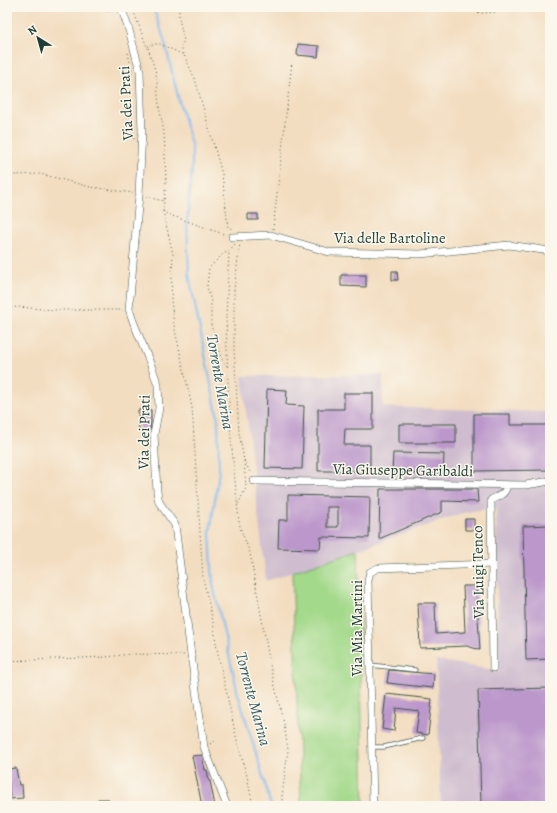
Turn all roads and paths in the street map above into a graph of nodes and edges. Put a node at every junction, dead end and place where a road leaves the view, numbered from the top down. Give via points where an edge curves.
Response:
1 (88, 7) edge
2 (113, 7) edge
3 (121, 7) edge
4 (132, 7) edge
5 (179, 7) edge
6 (472, 7) edge
7 (550, 8) edge
8 (126, 47) dead end
9 (148, 47) junction
10 (184, 55) junction
11 (292, 62) dead end
12 (133, 77) dead end
13 (134, 123) dead end
14 (134, 138) dead end
15 (7, 173) edge
16 (139, 194) junction
17 (164, 201) junction
18 (163, 211) junction
19 (272, 235) junction
20 (232, 237) joint
21 (240, 237) junction
22 (550, 250) edge
23 (230, 251) junction
24 (7, 308) edge
25 (129, 309) junction
26 (228, 366) junction
27 (244, 460) junction
28 (254, 481) joint
29 (550, 481) edge
30 (506, 484) junction
31 (238, 504) junction
32 (491, 564) junction
33 (191, 655) junction
34 (7, 661) edge
35 (370, 665) junction
36 (493, 668) dead end
37 (415, 670) dead end
38 (424, 738) dead end
39 (372, 747) junction
40 (227, 806) edge
41 (253, 806) edge
42 (282, 806) edge
43 (373, 806) edge

1 - 2 path via 116,12
3 - 16 street, Via dei Prati via 140,71 142,131
4 - 9 path
5 - 10 path via 184,41 181,46
6 - 7 path via 482,13
8 - 12 path
9 - 10 path via 160,44
9 - 17 path via 156,73 164,132
10 - 21 path via 196,79 222,174 228,227
11 - 19 path
13 - 14 path
15 - 16 path via 41,174 90,187
16 - 17 path
16 - 25 street, Via dei Prati
17 - 18 path
18 - 20 path
18 - 41 path via 173,254 171,300 174,325 192,408 203,578
19 - 21 street, Via delle Bartoline
19 - 22 street, Via delle Bartoline via 329,252 420,254 508,245
20 - 21 street, Via delle Bartoline
21 - 23 path
21 - 27 path via 234,290 234,349
23 - 26 path via 226,318
23 - 26 path via 223,254 209,268 207,286 211,302 211,326 222,358
24 - 25 path
25 - 33 street, Via dei Prati via 158,385 159,408 154,434 157,492 159,502 175,525
26 - 31 path via 231,439
27 - 28 path
27 - 31 path via 246,488
28 - 30 street, Via Giuseppe Garibaldi
29 - 30 street, Via Giuseppe Garibaldi via 526,485
30 - 32 street, Via Luigi Tenco via 503,494 491,500
31 - 42 path via 240,530 250,553 288,750
32 - 35 street, Via Mia Martini via 378,568 370,572
32 - 36 street, Via Luigi Tenco
33 - 34 path via 131,654
33 - 40 street, Via dei Prati via 204,747
35 - 37 lane
35 - 39 street, Via Mia Martini
38 - 39 lane
39 - 43 street, Via Mia Martini

